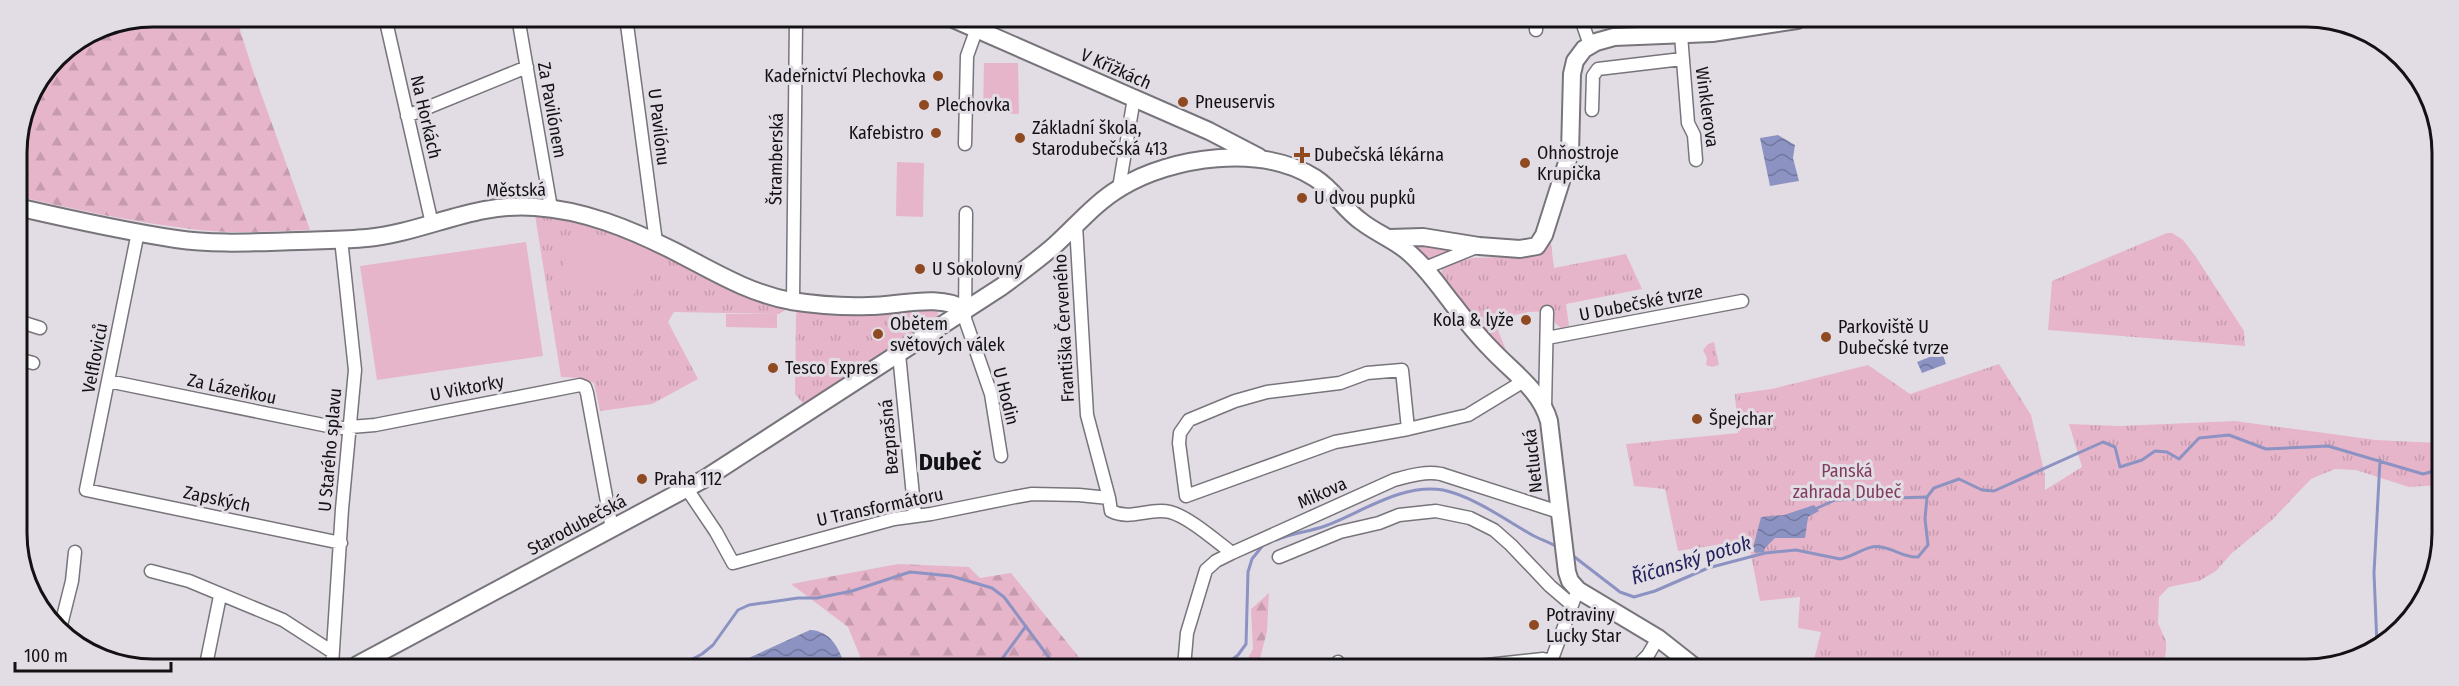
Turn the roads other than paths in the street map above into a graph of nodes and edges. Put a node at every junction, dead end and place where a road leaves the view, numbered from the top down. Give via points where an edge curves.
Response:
1 (387, 27) edge
2 (520, 27) edge
3 (627, 27) edge
4 (796, 27) edge
5 (1584, 27) edge
6 (1743, 27) edge
7 (977, 28) joint
8 (1681, 35) junction
9 (1590, 45) junction
10 (1682, 59) junction
11 (527, 67) junction
12 (1134, 98) junction
13 (1592, 110) dead end
14 (407, 116) junction
15 (965, 144) dead end
16 (1263, 159) junction
17 (1696, 160) dead end
18 (1119, 188) junction
19 (551, 208) junction
20 (27, 209) edge
21 (966, 213) dead end
22 (432, 224) junction
23 (1076, 225) junction
24 (138, 232) junction
25 (1390, 238) junction
26 (341, 239) junction
27 (656, 242) junction
28 (1479, 246) junction
29 (1425, 268) junction
30 (792, 301) junction
31 (1742, 301) dead end
32 (966, 310) junction
33 (1547, 312) dead end
34 (27, 324) edge
35 (40, 328) dead end
36 (1547, 338) junction
37 (899, 354) junction
38 (27, 361) edge
39 (33, 363) dead end
40 (108, 381) junction
41 (1524, 381) junction
42 (1545, 408) junction
43 (349, 428) junction
44 (1408, 429) junction
45 (1001, 456) dead end
46 (687, 489) junction
47 (86, 490) joint
48 (1110, 504) junction
49 (1559, 512) junction
50 (915, 516) junction
51 (612, 529) junction
52 (341, 543) junction
53 (75, 552) dead end
54 (1232, 553) junction
55 (1280, 557) dead end
56 (151, 571) dead end
57 (220, 596) junction
58 (1574, 597) junction
59 (62, 620) edge
60 (1658, 638) junction
61 (332, 651) junction
62 (207, 659) edge
63 (332, 659) edge
64 (368, 659) edge
65 (1185, 659) edge
66 (1556, 659) edge
67 (1644, 659) edge
68 (1684, 659) edge

1 - 14 street, Na Horkách
2 - 11 street, Za Pavilónem
3 - 27 street, U Pavilónu
4 - 30 street, Štramberská
5 - 9 street
6 - 8 street
7 - 12 street, V Křížkách
7 - 15 street via 968,56
8 - 9 street via 1614,37
8 - 10 street, Winklerova
9 - 28 street via 1573,67 1570,153 1544,235 1537,246 1529,249
10 - 13 street, Winklerova via 1598,69 1593,76
10 - 17 street, Winklerova
11 - 14 street
11 - 19 street, Za Pavilónem
12 - 16 street, V Křížkách
12 - 18 street
14 - 22 street, Na Horkách
16 - 18 street, Starodubečská via 1217,159 1176,165
16 - 25 street, Starodubečská via 1316,179 1361,222
18 - 23 street, Starodubečská
19 - 22 street, Městská via 492,207
19 - 27 street, Městská via 606,221
20 - 24 street, Městská
21 - 32 street, U Hodin
22 - 26 street, Městská via 387,236
23 - 32 street, Starodubečská via 1033,264
23 - 48 street, Františka Červeného via 1088,415
24 - 26 street, Městská via 203,241
24 - 40 street, Velfloviců
25 - 28 street via 1423,237
25 - 29 street, Netlucká
26 - 43 street, U Starého splavu via 355,370
27 - 30 street, Městská via 728,280
28 - 29 street
29 - 41 street, Netlucká via 1489,348
30 - 32 street, Městská via 867,306 948,302
31 - 36 street, U Dubečské tvrze
32 - 37 street, Starodubečská
32 - 45 street, U Hodin via 965,319 991,394
33 - 36 street
34 - 35 street
36 - 42 street
37 - 46 street, Starodubečská
37 - 50 street, Bezprašná
38 - 39 street
40 - 43 street, Za Lázeňkou
40 - 47 street, Velfloviců
41 - 42 street, Netlucká
41 - 44 street via 1468,415
42 - 49 street, Netlucká
43 - 51 street, U Viktorky via 583,386
43 - 52 street, U Starého splavu
44 - 44 street via 1335,442 1186,496 1180,433 1189,420 1235,401 1267,392 1340,383 1367,373 1402,370
46 - 50 street, U Transformátoru via 734,563
46 - 51 street, Starodubečská
47 - 52 street, Zapských
48 - 50 street, U Transformátoru via 1079,495 1032,494
48 - 54 street via 1131,516 1170,512
49 - 54 street, Mikova via 1441,474 1416,474 1394,480
49 - 58 street, Netlucká via 1566,572
51 - 64 street, Starodubečská
52 - 61 street, U Starého splavu
53 - 59 street
54 - 65 street, Mikova via 1206,570 1187,633
55 - 58 street via 1340,532 1400,515 1436,511 1470,518 1494,530 1550,586
56 - 57 street via 189,581
57 - 61 street via 283,620
57 - 62 street
58 - 60 street
58 - 66 street
60 - 67 street
60 - 68 street
61 - 63 street, U Starého splavu

